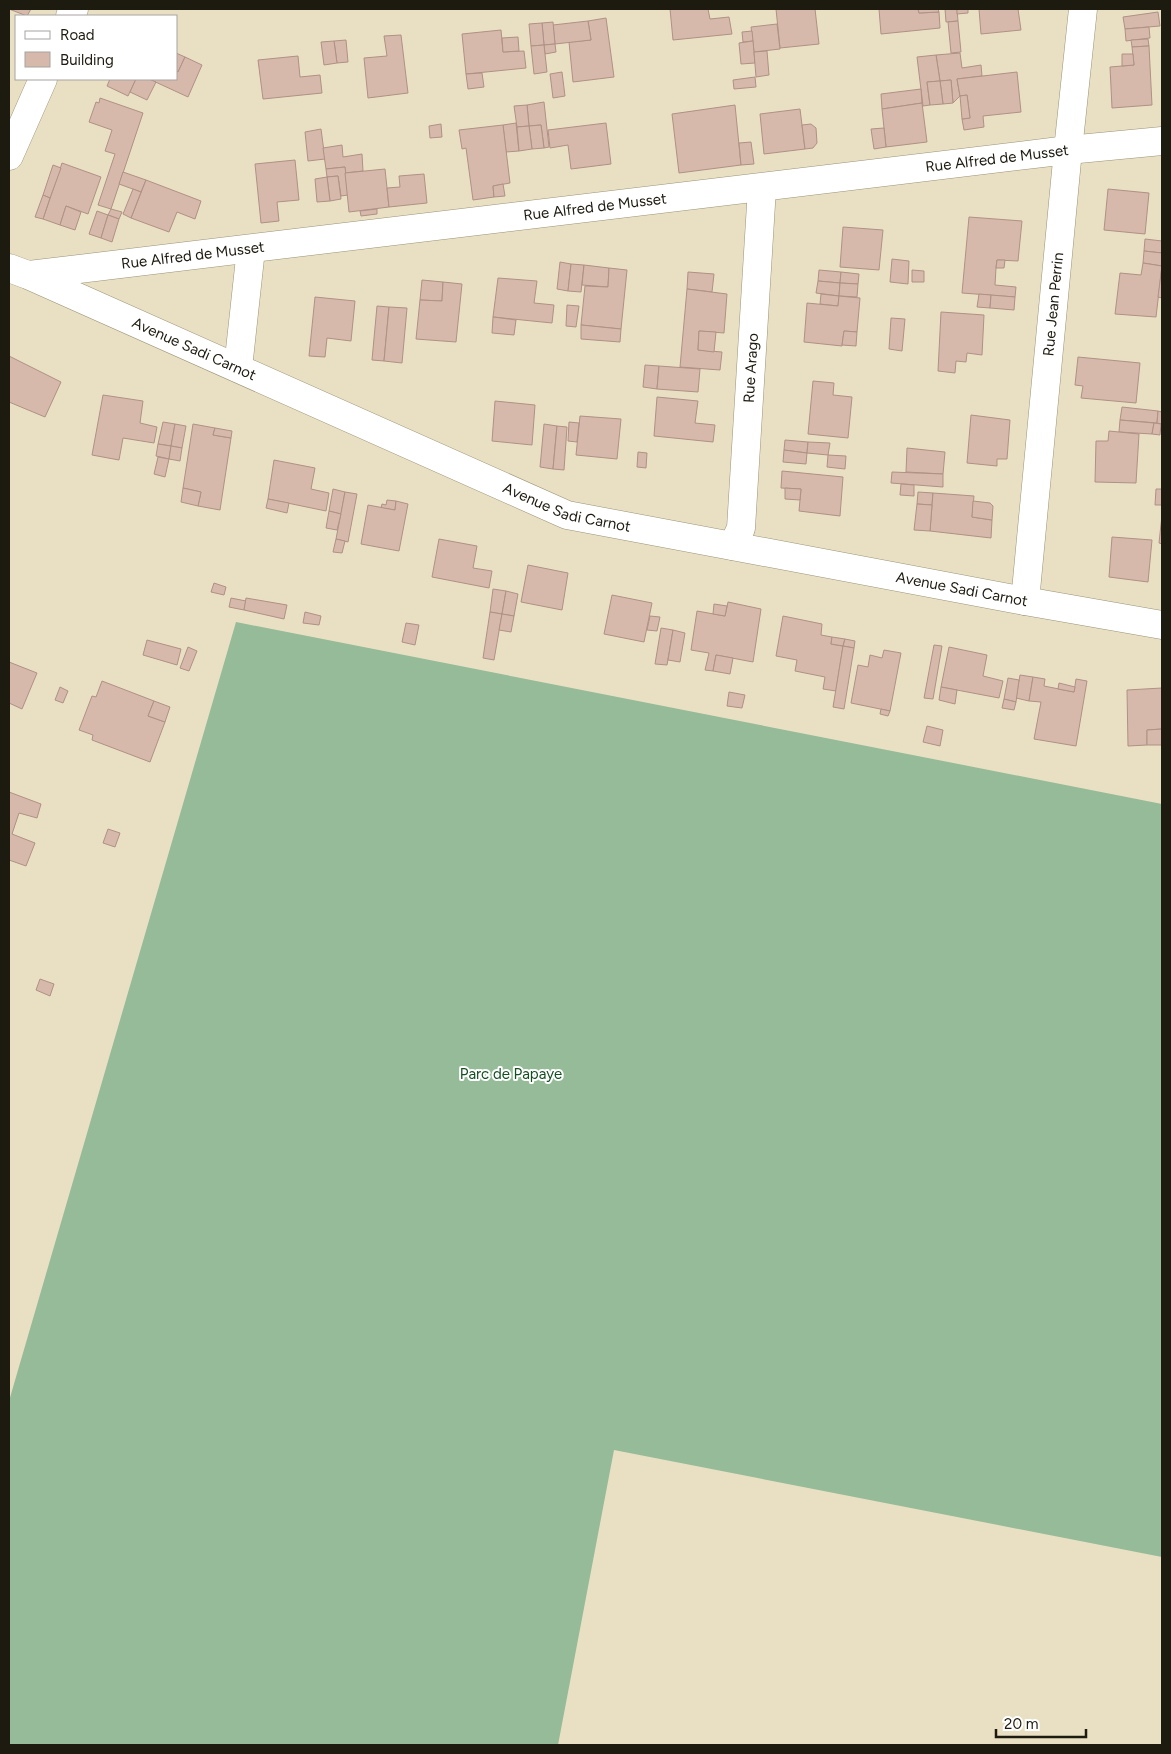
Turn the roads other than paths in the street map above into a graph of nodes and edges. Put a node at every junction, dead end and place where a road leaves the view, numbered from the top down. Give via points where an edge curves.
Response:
1 (1083, 9) edge
2 (43, 80) edge
3 (1162, 141) edge
4 (1068, 150) junction
5 (9, 156) edge
6 (762, 188) junction
7 (250, 248) junction
8 (18, 271) edge
9 (238, 368) junction
10 (733, 546) junction
11 (1025, 601) junction
12 (1162, 625) edge

1 - 4 street, Rue Jean Perrin
2 - 5 street
3 - 4 street, Rue Alfred de Musset
4 - 6 street, Rue Alfred de Musset
4 - 11 street, Rue Jean Perrin
6 - 7 street, Rue Alfred de Musset
6 - 10 street, Rue Arago via 742,528
7 - 8 street, Rue Alfred de Musset
7 - 9 street
8 - 9 street, Avenue Sadi Carnot
9 - 10 street, Avenue Sadi Carnot via 567,515
10 - 11 street, Avenue Sadi Carnot
11 - 12 street, Avenue Sadi Carnot

